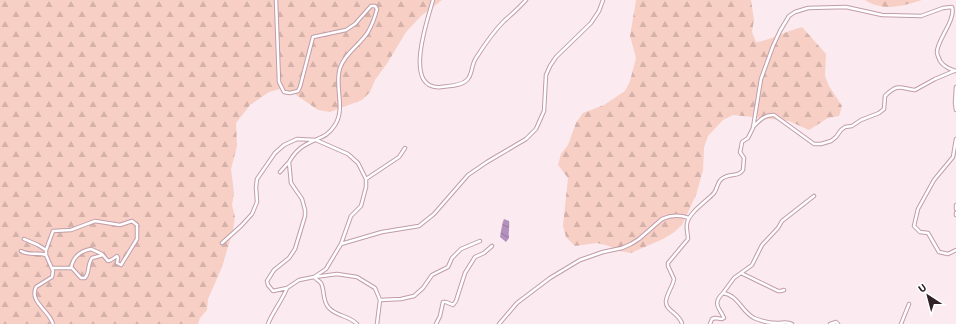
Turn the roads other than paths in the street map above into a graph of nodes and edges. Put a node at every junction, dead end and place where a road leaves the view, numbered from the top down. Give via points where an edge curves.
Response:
1 (276, 0) edge
2 (433, 0) edge
3 (526, 0) edge
4 (603, 0) edge
5 (956, 19) edge
6 (951, 29) dead end
7 (955, 71) edge
8 (956, 87) edge
9 (956, 110) edge
10 (753, 128) junction
11 (956, 139) edge
12 (316, 140) junction
13 (405, 148) dead end
14 (289, 162) junction
15 (280, 172) dead end
16 (366, 179) junction
17 (814, 196) dead end
18 (956, 205) edge
19 (956, 209) edge
20 (690, 218) junction
21 (24, 239) dead end
22 (480, 241) dead end
23 (222, 243) dead end
24 (340, 244) junction
25 (492, 246) dead end
26 (46, 250) junction
27 (956, 250) edge
28 (21, 252) dead end
29 (46, 255) junction
30 (104, 255) junction
31 (52, 268) junction
32 (71, 268) junction
33 (741, 273) junction
34 (314, 276) junction
35 (287, 288) junction
36 (784, 290) dead end
37 (723, 293) junction
38 (380, 300) junction
39 (909, 304) dead end
40 (52, 324) edge
41 (268, 324) edge
42 (357, 324) edge
43 (377, 324) edge
44 (436, 324) edge
45 (499, 324) edge
46 (682, 324) edge
47 (710, 324) edge
48 (792, 324) edge
49 (830, 324) edge
50 (838, 324) edge
51 (901, 324) edge

1 - 12 street via 279,82 284,92 290,93 300,88 313,37 346,30 371,6 377,8 368,33 350,52 340,68 337,123 330,132
2 - 3 street via 422,42 419,66 424,80 438,87 464,83 472,73 476,58 497,29
4 - 24 street via 591,24 550,66 546,75 544,111 536,129 526,139 468,175 434,214 419,226 382,232
5 - 10 street via 954,8 950,7 921,16 882,15 846,7 808,8 796,12 789,16 773,46 761,79
6 - 7 street via 937,52 942,64
7 - 10 street via 934,78 915,90 897,87 885,96 884,109 876,115 845,127 831,141 821,144 814,144 774,115 765,116
8 - 9 street
10 - 20 street via 748,138 742,142 742,173 728,175 720,180 712,194
11 - 27 street via 953,157 934,180 918,209 914,226 920,232 928,233 939,252 948,254
12 - 14 street via 299,149
12 - 16 street via 348,154 358,163
12 - 23 street via 297,139 284,145 275,154 257,179 257,202 252,214
13 - 16 street via 399,156
14 - 15 street
14 - 35 street via 291,184 302,199 306,210 305,216 295,249 267,281 273,291
16 - 24 street via 361,206 351,216
17 - 33 street via 782,221 762,245 752,265
18 - 19 street
20 - 45 street via 666,217 631,244 571,265 517,302
20 - 46 street via 687,225 688,239 668,263 674,279 666,304 680,317
21 - 26 street
22 - 38 street via 461,249 452,258 448,267 432,275 414,296
24 - 34 street via 326,269
25 - 44 street via 475,257 465,273 456,302 453,305 443,302
26 - 29 street
26 - 30 street via 53,231 71,230 95,222 120,225 136,223 137,239 122,264 118,264 117,256 110,261
28 - 29 street
29 - 31 street
30 - 32 street via 96,250 87,250 75,257
30 - 32 street via 89,261 88,274 85,278 81,278
31 - 32 street
31 - 40 street via 52,277 36,287 33,294 48,313
33 - 36 street via 778,290
33 - 37 street via 731,281
34 - 35 street via 299,280
34 - 38 street via 337,274 357,277 375,288
34 - 42 street via 321,284 329,309
35 - 41 street
37 - 47 street via 718,299 717,306 724,318 712,319
37 - 48 street via 729,294 753,318
38 - 43 street
39 - 51 street
49 - 50 street

